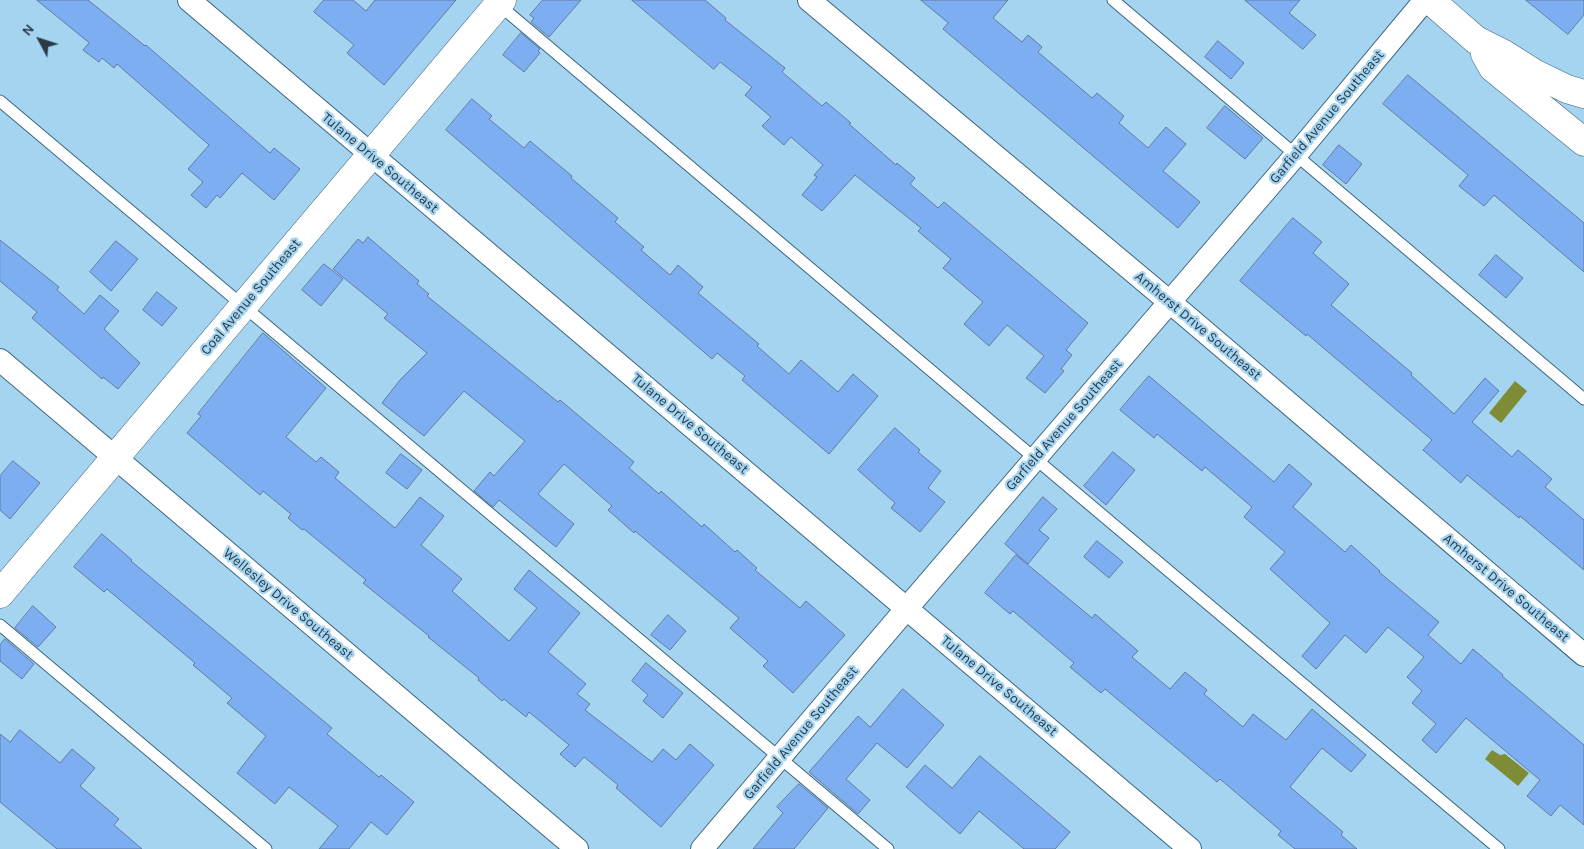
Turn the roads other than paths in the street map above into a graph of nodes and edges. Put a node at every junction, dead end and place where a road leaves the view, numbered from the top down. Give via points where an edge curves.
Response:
1 (189, 0) edge
2 (809, 0) edge
3 (1113, 0) edge
4 (1425, 0) edge
5 (1430, 0) edge
6 (498, 2) edge
7 (1476, 40) junction
8 (1584, 94) edge
9 (0, 102) edge
10 (1544, 108) junction
11 (1584, 125) edge
12 (1584, 142) edge
13 (371, 156) junction
14 (1295, 156) junction
15 (1169, 302) junction
16 (243, 307) junction
17 (0, 360) edge
18 (1584, 399) edge
19 (116, 458) junction
20 (1035, 459) junction
21 (0, 594) edge
22 (907, 608) junction
23 (0, 625) edge
24 (1584, 655) edge
25 (780, 758) junction
26 (266, 849) edge
27 (576, 849) edge
28 (702, 849) edge
29 (888, 849) edge
30 (1190, 849) edge
31 (1499, 849) edge

1 - 13 street, Tulane Drive Southeast
2 - 15 street, Amherst Drive Southeast
3 - 14 lane
4 - 14 street, Garfield Avenue Southeast
5 - 7 main road
6 - 13 main road, Coal Avenue Southeast
6 - 20 lane
7 - 8 main road via 1534,74
7 - 10 main road via 1493,68
9 - 16 lane
10 - 11 main road
10 - 12 main road
13 - 16 main road, Coal Avenue Southeast
13 - 22 street, Tulane Drive Southeast
14 - 15 street, Garfield Avenue Southeast
14 - 18 lane
15 - 20 street, Garfield Avenue Southeast
15 - 24 street, Amherst Drive Southeast
16 - 19 main road, Coal Avenue Southeast
16 - 25 lane
17 - 19 street, Wellesley Drive Southeast
19 - 21 main road, Coal Avenue Southeast
19 - 27 street, Wellesley Drive Southeast
20 - 22 street, Garfield Avenue Southeast
20 - 31 lane
22 - 25 street, Garfield Avenue Southeast
22 - 30 street, Tulane Drive Southeast
23 - 26 lane
25 - 28 street, Garfield Avenue Southeast
25 - 29 lane

